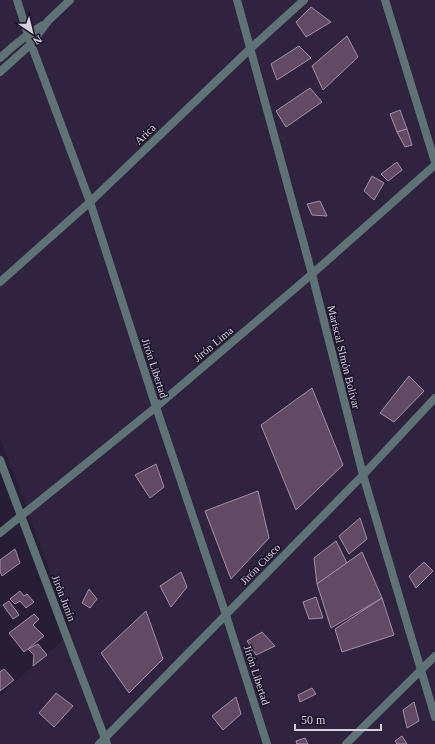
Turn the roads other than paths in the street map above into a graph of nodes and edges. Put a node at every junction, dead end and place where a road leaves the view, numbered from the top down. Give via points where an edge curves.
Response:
1 (17, 0) edge
2 (70, 0) edge
3 (237, 0) edge
4 (304, 0) edge
5 (385, 0) edge
6 (48, 21) junction
7 (28, 34) junction
8 (31, 44) junction
9 (251, 48) junction
10 (0, 58) edge
11 (0, 72) edge
12 (435, 162) edge
13 (435, 165) edge
14 (90, 202) junction
15 (312, 274) junction
16 (0, 282) edge
17 (435, 398) edge
18 (156, 407) junction
19 (0, 460) edge
20 (363, 475) junction
21 (21, 515) junction
22 (0, 533) edge
23 (226, 615) junction
24 (435, 656) edge
25 (421, 669) junction
26 (435, 717) edge
27 (104, 742) edge
28 (267, 744) edge
29 (346, 744) edge

1 - 7 street, Jirón Libertad
2 - 6 street
3 - 9 street, Mariscal SImón Bolívar
4 - 9 street, Arica
5 - 12 street
6 - 7 street
6 - 8 street
7 - 8 street, Jirón Libertad
7 - 10 street
8 - 11 street
8 - 14 street, Jirón Libertad
9 - 14 street, Arica
9 - 15 street, Mariscal SImón Bolívar
13 - 15 street, Jirón Lima
14 - 16 street, Arica
14 - 18 street, Jirón Libertad
15 - 18 street, Jirón Lima
15 - 20 street, Mariscal SImón Bolívar
17 - 20 street, Jirón Cusco
18 - 21 street, Jirón Lima
18 - 23 street, Jirón Libertad
19 - 21 street, Jirón Junín
20 - 23 street, Jirón Cusco
20 - 25 street, Mariscal SImón Bolívar
21 - 22 street, Jirón Lima
21 - 27 street, Jirón Junín
23 - 27 street, Jirón Cusco
23 - 28 street, Jirón Libertad
24 - 25 street
25 - 26 street, Mariscal SImón Bolívar
25 - 29 street

